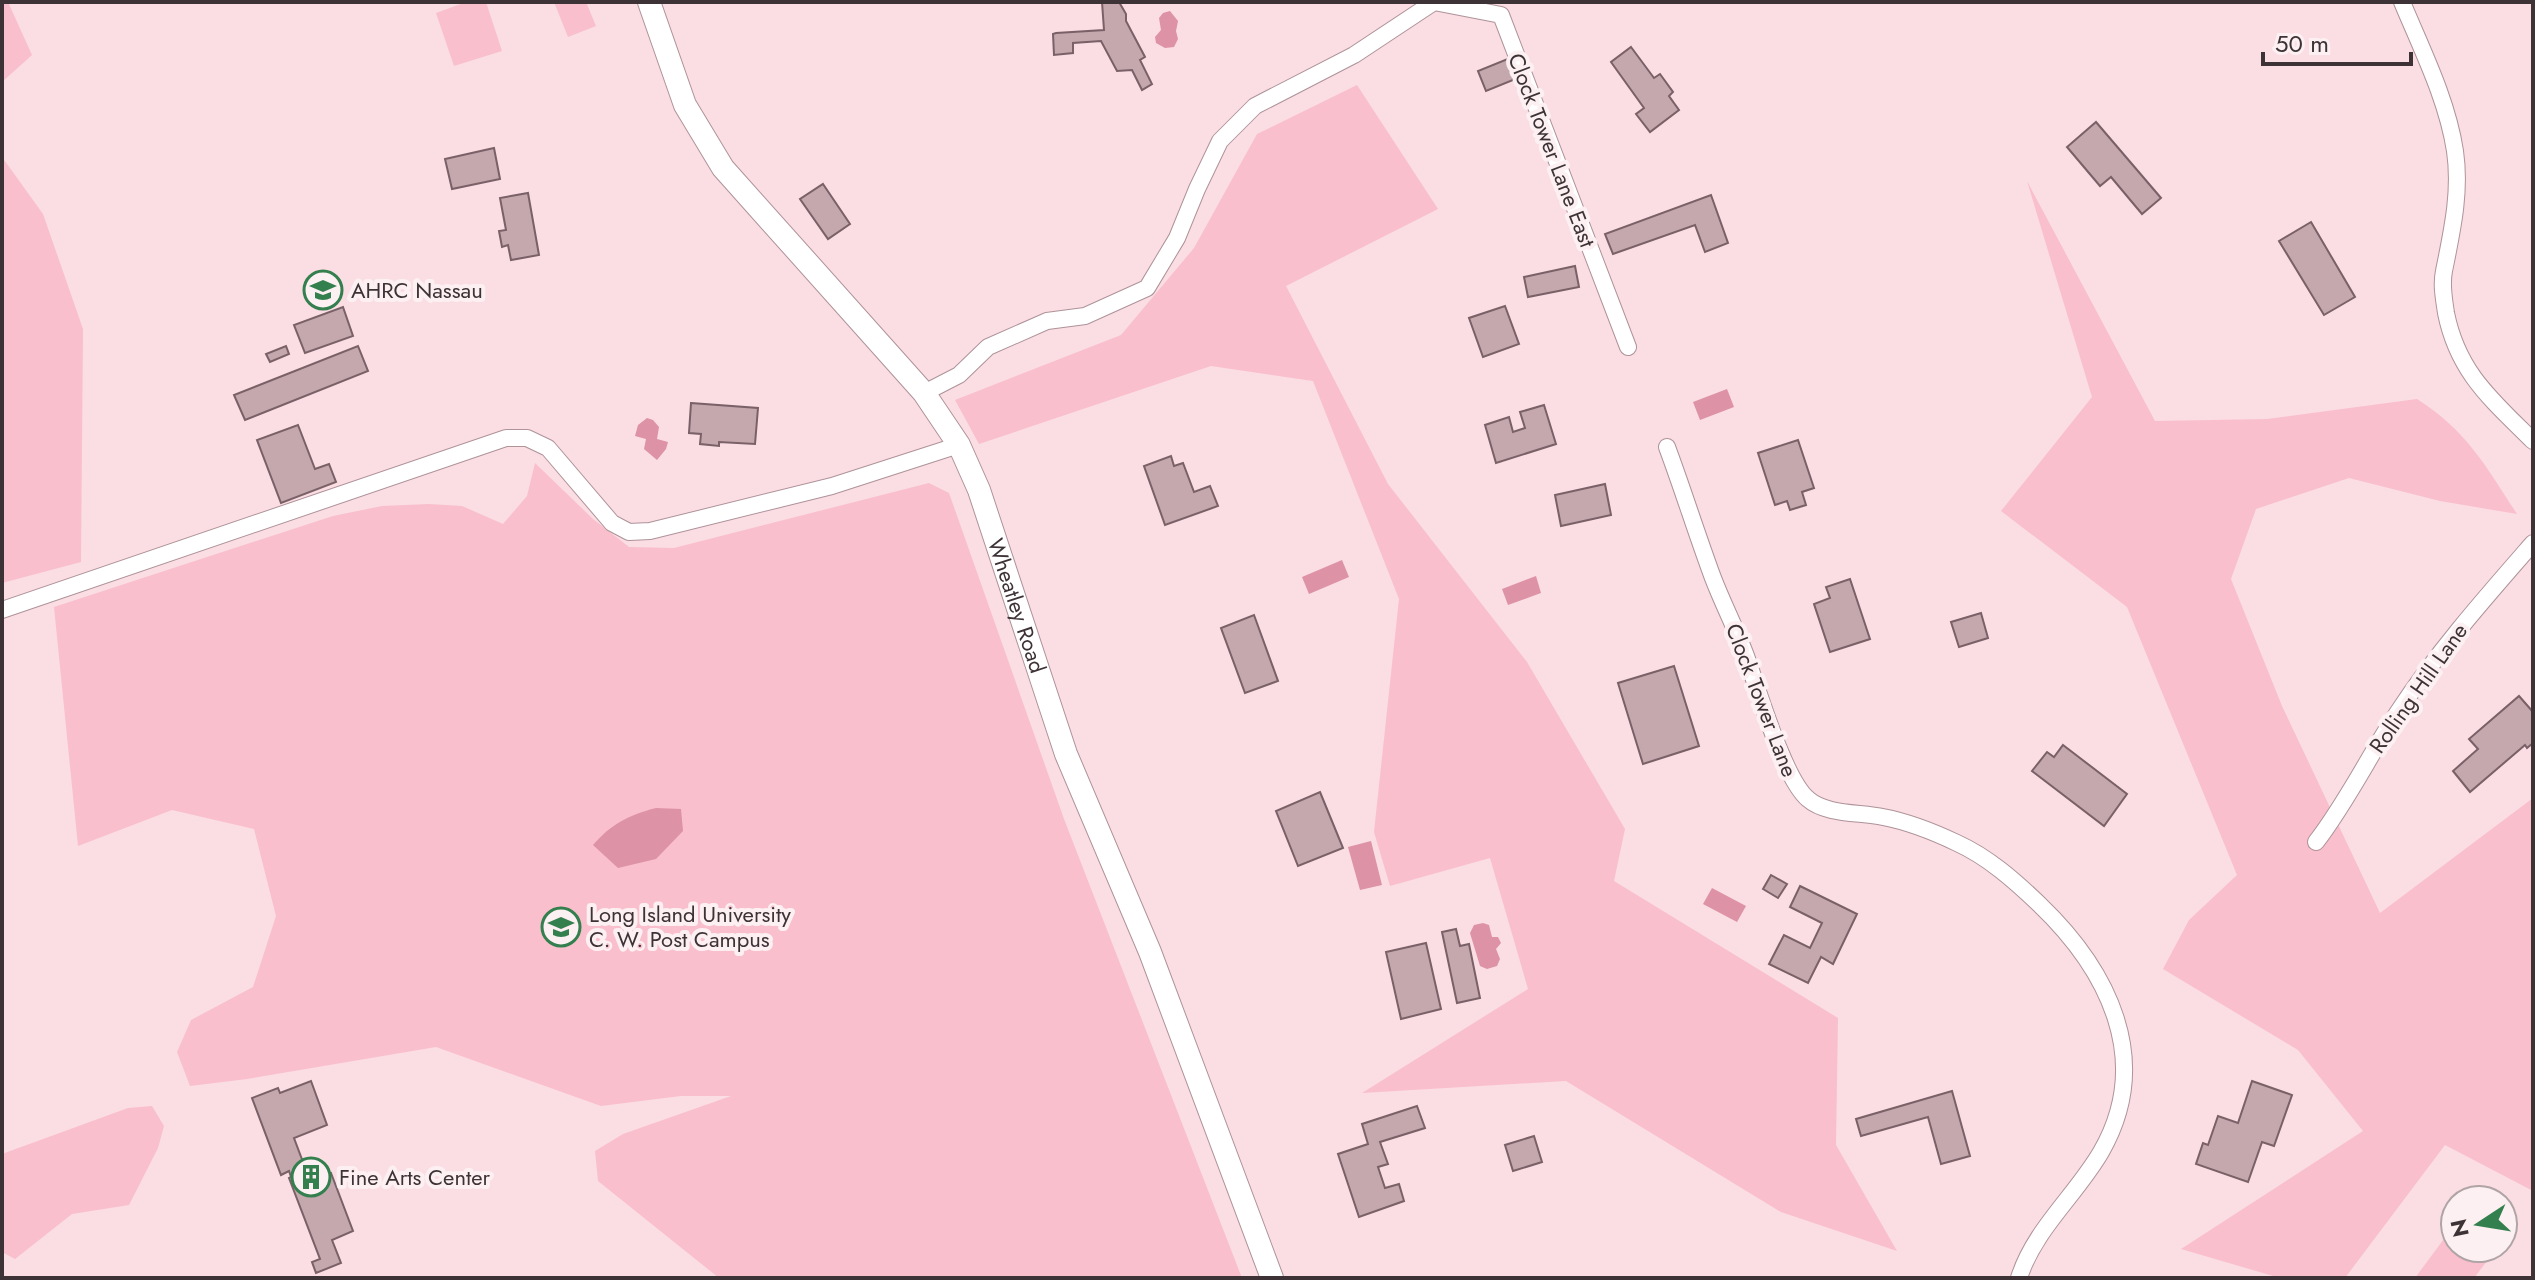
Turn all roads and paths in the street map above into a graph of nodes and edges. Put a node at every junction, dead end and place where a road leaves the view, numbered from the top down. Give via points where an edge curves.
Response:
1 (649, 2) edge
2 (1434, 2) edge
3 (2402, 2) edge
4 (1628, 347) dead end
5 (924, 393) junction
6 (2533, 441) edge
7 (959, 445) junction
8 (1667, 447) dead end
9 (2533, 543) edge
10 (2, 610) edge
11 (2316, 842) dead end
12 (1272, 1278) edge
13 (2019, 1278) edge

1 - 5 main road, Wheatley Road via 685,105 723,168
2 - 4 street, Clock Tower Lane East via 1501,15
2 - 5 street, Clock Tower Lane East via 1354,55 1255,106 1220,141 1177,238 1147,288 1085,316 1047,321 988,347 959,375
3 - 6 street via 2439,92 2455,151 2457,198 2442,293 2451,335 2477,385
5 - 7 main road, Wheatley Road
7 - 10 street via 832,486 629,532 612,523 548,448 527,438 506,438
7 - 12 main road, Wheatley Road via 979,490 1066,754 1150,952
8 - 13 street, Clock Tower Lane via 1793,782 1810,801 1917,826 1961,844 2013,878 2068,932 2108,997 2124,1056 2117,1116 2101,1152 2043,1233
9 - 11 street, Rolling Hill Lane via 2454,633

